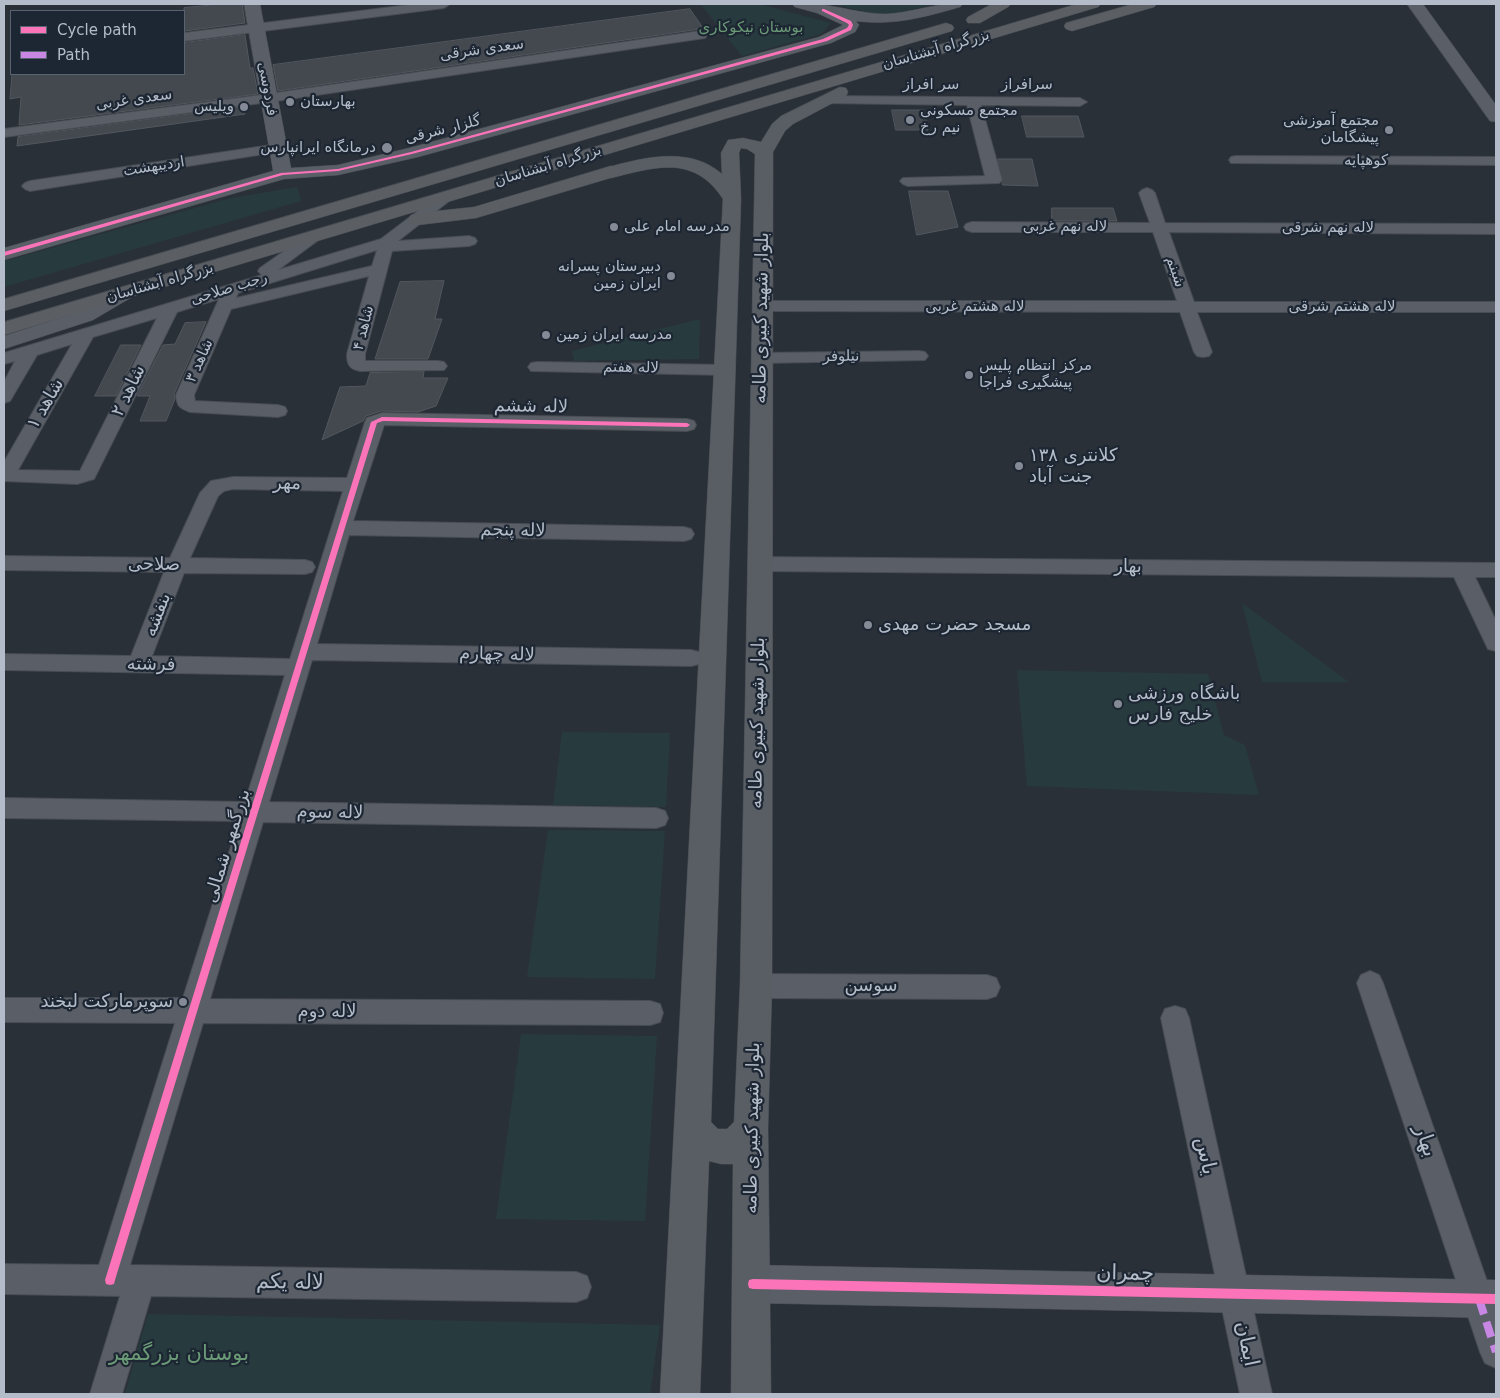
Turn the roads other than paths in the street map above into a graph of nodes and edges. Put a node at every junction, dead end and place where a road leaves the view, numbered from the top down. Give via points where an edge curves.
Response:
1 (252, 4) edge
2 (444, 4) edge
3 (800, 4) edge
4 (956, 4) edge
5 (1003, 4) edge
6 (1093, 4) edge
7 (1149, 4) edge
8 (1415, 4) edge
9 (1022, 6) dead end
10 (823, 10) junction
11 (974, 20) junction
12 (256, 29) junction
13 (700, 34) dead end
14 (185, 38) edge
15 (834, 96) junction
16 (269, 98) junction
17 (973, 101) junction
18 (1080, 102) dead end
19 (1496, 117) edge
20 (4, 133) edge
21 (278, 148) junction
22 (764, 152) junction
23 (1236, 160) dead end
24 (1496, 161) edge
25 (610, 172) joint
26 (282, 174) junction
27 (908, 181) dead end
28 (30, 186) dead end
29 (1147, 193) dead end
30 (444, 198) junction
31 (732, 199) junction
32 (417, 219) junction
33 (352, 227) junction
34 (972, 227) dead end
35 (1159, 228) junction
36 (1496, 229) edge
37 (313, 238) junction
38 (468, 242) dead end
39 (386, 245) junction
40 (4, 254) edge
41 (379, 269) junction
42 (110, 273) junction
43 (239, 286) junction
44 (125, 294) junction
45 (4, 299) edge
46 (4, 305) edge
47 (224, 306) junction
48 (763, 306) junction
49 (171, 307) junction
50 (1187, 307) junction
51 (1496, 307) edge
52 (4, 329) edge
53 (87, 333) junction
54 (4, 343) edge
55 (30, 351) junction
56 (1203, 352) dead end
57 (919, 356) dead end
58 (762, 358) junction
59 (4, 359) edge
60 (438, 366) dead end
61 (537, 367) dead end
62 (725, 370) junction
63 (4, 397) edge
64 (278, 411) dead end
65 (374, 422) joint
66 (687, 425) dead end
67 (9, 476) joint
68 (355, 485) junction
69 (218, 486) joint
70 (341, 528) junction
71 (684, 534) dead end
72 (4, 563) edge
73 (760, 564) junction
74 (177, 565) junction
75 (305, 567) dead end
76 (1461, 570) junction
77 (1496, 570) edge
78 (1496, 643) edge
79 (691, 658) dead end
80 (301, 660) junction
81 (4, 662) edge
82 (138, 665) junction
83 (4, 808) edge
84 (254, 812) junction
85 (656, 818) dead end
86 (1370, 983) dead end
87 (756, 986) junction
88 (987, 987) dead end
89 (4, 1010) edge
90 (193, 1011) junction
91 (650, 1013) dead end
92 (1175, 1018) dead end
93 (751, 1128) junction
94 (693, 1129) junction
95 (4, 1278) edge
96 (125, 1280) junction
97 (752, 1284) junction
98 (576, 1287) dead end
99 (1236, 1294) junction
100 (1488, 1299) edge
101 (1496, 1352) edge
102 (106, 1394) edge
103 (680, 1394) edge
104 (751, 1394) edge
105 (1256, 1394) edge

1 - 12 street, فردوسی
2 - 12 street
3 - 10 street
4 - 10 street via 897,18 873,18
5 - 11 highway
6 - 30 highway, بزرگراه آبشناسان
7 - 15 highway
8 - 19 street
9 - 11 highway, بزرگراه آبشناسان
10 - 26 street, گلزار شرقی via 849,22 849,29 825,40 412,153 338,170
11 - 42 highway, بزرگراه آبشناسان
12 - 14 street
12 - 16 street, فردوسی
13 - 16 street, سعدی شرقی
15 - 17 street, سر افراز
15 - 22 main road, بلوار شهید کبیری طامه via 787,120 778,128
15 - 32 highway
16 - 20 street, سعدی غربی
16 - 21 street, فردوسی
17 - 18 street, سرافراز
17 - 27 street via 994,180
21 - 26 street, فردوسی
21 - 28 street, اردیبهشت
22 - 31 main road, بلوار شهید کبیری طامه via 750,143 739,143 731,148
22 - 48 main road, بلوار شهید کبیری طامه
23 - 24 street, کوهپایه
25 - 31 main road via 654,163 697,165 718,177
25 - 32 highway via 476,212
26 - 40 street, گلزار شرقی
29 - 35 street, شبنم
30 - 32 street, رجب صلاحی
30 - 33 highway, بزرگراه آبشناسان
31 - 62 main road, بلوار شهید کبیری طامه
32 - 33 highway
32 - 39 street, رجب صلاحی
33 - 37 highway, بزرگراه آبشناسان
34 - 35 street, لاله نهم غربی
35 - 36 street, لاله نهم شرقی
35 - 50 street, شبنم
37 - 43 street
37 - 44 highway, بزرگراه آبشناسان
38 - 39 street
39 - 41 street, شاهد ۴
39 - 43 street, رجب صلاحی
41 - 47 street
41 - 60 street, شاهد ۴ via 356,362 360,366
42 - 45 street
42 - 46 highway, بزرگراه آبشناسان
43 - 47 street, شاهد ۳
43 - 49 street, رجب صلاحی
44 - 52 highway, بزرگراه آبشناسان
44 - 54 street via 86,316
47 - 64 street, شاهد ۳ via 185,395 186,404 196,408
48 - 50 street, لاله هشتم غربی
48 - 58 main road, بلوار شهید کبیری طامه
49 - 53 street, رجب صلاحی
49 - 67 street, شاهد ۲ via 87,475 77,478
50 - 51 street, لاله هشتم شرقی
50 - 56 street, شبنم
53 - 55 street, رجب صلاحی
53 - 67 street, شاهد ۱ via 8,471
55 - 59 street, رجب صلاحی
55 - 63 street
57 - 58 street, نیلوفر
58 - 73 main road, بلوار شهید کبیری طامه
61 - 62 street, لاله هفتم
62 - 94 main road, بلوار شهید کبیری طامه
65 - 66 street, لاله ششم via 382,419
65 - 68 street, بزرگمهر شمالی
68 - 69 street, مهر
68 - 70 street, بزرگمهر شمالی
69 - 74 street, بنفشه via 210,492
70 - 71 street, لاله پنجم
70 - 80 street, بزرگمهر شمالی
72 - 74 street, صلاحی
73 - 76 street, بهار
73 - 87 main road, بلوار شهید کبیری طامه
74 - 75 street, صلاحی
74 - 82 street, بنفشه
76 - 77 street, بهار
76 - 78 street
79 - 80 street, لاله چهارم
80 - 82 street, فرشته
80 - 84 street, بزرگمهر شمالی
81 - 82 street, فرشته
83 - 84 street, لاله سوم
84 - 85 street, لاله سوم
84 - 90 street, بزرگمهر شمالی
86 - 100 street, بهار
87 - 88 street, سوسن
87 - 93 main road, بلوار شهید کبیری طامه
89 - 90 street, لاله دوم
90 - 91 street, لاله دوم
90 - 96 street, بزرگمهر شمالی
92 - 99 street, یاس
93 - 94 main road via 736,1146 722,1147 708,1145
93 - 97 main road, بلوار شهید کبیری طامه
94 - 103 main road, بلوار شهید کبیری طامه
95 - 96 street, لاله یکم
96 - 98 street, لاله یکم
96 - 102 street, بزرگمهر شمالی
97 - 99 street, چمران
97 - 104 main road, بلوار شهید کبیری طامه
99 - 100 street, چمران
99 - 105 street, ایمان
100 - 101 street, بهار

